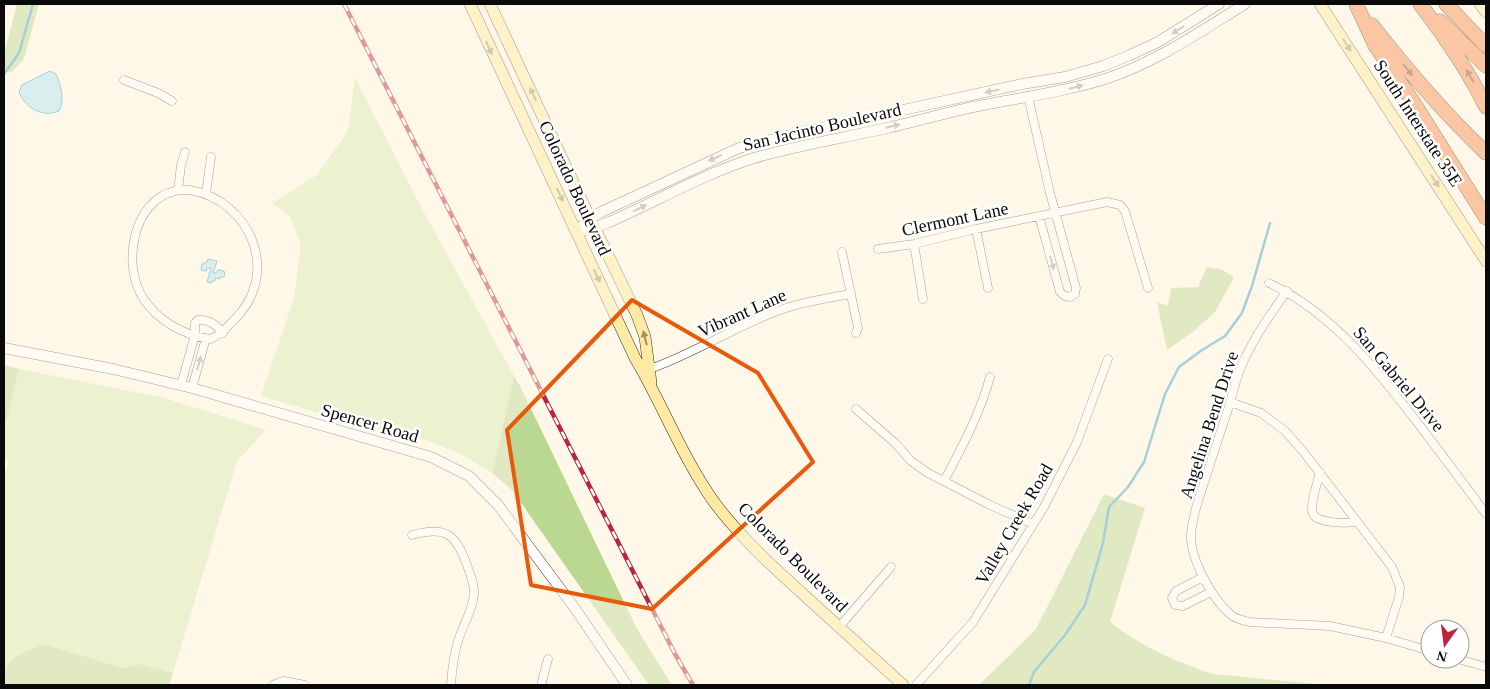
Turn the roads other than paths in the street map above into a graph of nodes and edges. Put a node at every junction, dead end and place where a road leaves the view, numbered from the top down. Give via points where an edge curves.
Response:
1 (470, 4) edge
2 (490, 4) edge
3 (1219, 4) edge
4 (1244, 4) edge
5 (1320, 4) edge
6 (1355, 4) edge
7 (1420, 4) edge
8 (1446, 4) edge
9 (1480, 4) edge
10 (1486, 12) edge
11 (1486, 46) edge
12 (1130, 55) junction
13 (1486, 66) edge
14 (1135, 67) junction
15 (124, 80) dead end
16 (1022, 84) junction
17 (1011, 87) junction
18 (1028, 96) junction
19 (1014, 99) junction
20 (172, 101) dead end
21 (1486, 107) edge
22 (856, 121) junction
23 (860, 134) junction
24 (186, 152) dead end
25 (1486, 153) edge
26 (211, 157) dead end
27 (679, 175) junction
28 (669, 180) junction
29 (178, 190) junction
30 (679, 190) junction
31 (206, 194) junction
32 (1055, 213) junction
33 (1038, 216) junction
34 (1486, 218) edge
35 (593, 223) junction
36 (976, 229) junction
37 (576, 232) junction
38 (914, 244) junction
39 (878, 250) dead end
40 (842, 252) dead end
41 (1486, 261) edge
42 (1269, 283) dead end
43 (988, 288) dead end
44 (1148, 288) dead end
45 (1287, 291) junction
46 (850, 294) junction
47 (923, 299) dead end
48 (223, 333) junction
49 (856, 333) dead end
50 (194, 335) junction
51 (206, 338) junction
52 (4, 348) edge
53 (1108, 359) dead end
54 (650, 369) junction
55 (990, 377) dead end
56 (651, 384) junction
57 (180, 385) junction
58 (192, 388) junction
59 (1230, 402) junction
60 (856, 409) dead end
61 (1320, 472) junction
62 (944, 481) junction
63 (1486, 514) edge
64 (1357, 522) junction
65 (1033, 524) junction
66 (412, 535) dead end
67 (891, 567) dead end
68 (1203, 577) junction
69 (1212, 592) junction
70 (839, 627) junction
71 (1386, 638) junction
72 (1420, 648) edge
73 (548, 659) dead end
74 (1470, 662) edge
75 (1486, 667) edge
76 (273, 685) edge
77 (305, 685) edge
78 (451, 685) edge
79 (541, 685) edge
80 (627, 685) edge
81 (903, 685) edge
82 (916, 685) edge

1 -> 37 main road, Colorado Boulevard
35 -> 2 main road, Colorado Boulevard
3 -> 12 street, San Jacinto Boulevard
4 - 14 street, San Jacinto Boulevard via 1172,49
5 -> 41 main road, South Interstate 35E
6 -> 25 highway via 1425,89
6 - 34 highway via 1375,45
7 - 13 highway
21 -> 7 highway via 1451,45
8 - 11 highway
9 - 10 main road
12 - 14 street
12 - 16 street, San Jacinto Boulevard via 1065,77
18 -> 14 street, San Jacinto Boulevard via 1069,89
15 - 20 street
16 - 17 street, San Jacinto Boulevard
16 - 18 street
17 - 19 street
17 -> 22 street, San Jacinto Boulevard
18 - 19 street, San Jacinto Boulevard
18 - 32 street
23 -> 19 street, San Jacinto Boulevard
22 - 23 street
22 -> 27 street, San Jacinto Boulevard via 739,148
23 - 30 street, San Jacinto Boulevard via 738,163
24 - 29 street
26 - 31 street
27 - 28 street, San Jacinto Boulevard
27 - 30 street
28 - 30 street
28 - 35 street, San Jacinto Boulevard
29 - 31 street
29 - 50 street via 160,198 143,216 134,240 133,266 139,289 152,309 178,329
35 -> 30 street, San Jacinto Boulevard
31 - 48 street via 240,220 252,240 258,261 252,297
32 - 33 street, Clermont Lane
33 -> 32 street via 1060,292 1070,297 1076,288
32 - 44 street, Clermont Lane via 1107,202 1120,205 1125,212
33 - 36 street, Clermont Lane
35 - 37 street, San Jacinto Boulevard
54 -> 35 main road, Colorado Boulevard via 645,337 637,315
36 - 38 street, Clermont Lane
36 - 43 street
37 -> 56 main road, Colorado Boulevard via 635,358
38 - 39 street, Clermont Lane
38 - 47 street
40 - 46 street
42 - 45 street, San Gabriel Drive
45 - 59 street, Angelina Bend Drive via 1246,356
45 - 63 street, San Gabriel Drive via 1344,335 1366,358
46 - 49 street via 858,328
46 - 54 street, Vibrant Lane via 801,303 772,313
48 - 50 street via 218,326 198,320
48 - 51 street
50 - 51 street
50 - 57 street
58 -> 51 street
52 - 57 street, Spencer Road
53 - 65 street, Valley Creek Road via 1077,442
54 - 56 main road, Colorado Boulevard
55 - 62 street via 984,400
56 - 70 main road, Colorado Boulevard via 677,440 715,502 764,558
57 - 58 street, Spencer Road
58 - 80 street, Spencer Road via 431,457 469,476 498,505
59 - 61 street via 1261,413 1285,431
59 - 68 street, Angelina Bend Drive via 1192,527 1192,548
60 - 62 street via 911,461
61 - 64 street
61 - 64 street via 1313,515 1320,520
62 - 65 street
64 - 71 street via 1392,567 1400,587 1400,597
65 - 82 street, Valley Creek Road via 973,622
66 - 78 street via 443,532 453,538 473,584 474,595 459,636
67 - 70 street
68 - 69 street, Angelina Bend Drive
68 - 69 street via 1176,591 1172,598 1175,605 1183,606
69 - 71 street, Angelina Bend Drive via 1232,616 1241,620 1330,626
70 - 81 main road, Colorado Boulevard
71 - 72 street, Angelina Bend Drive
73 - 79 street
74 - 75 street
76 - 77 street via 283,681

